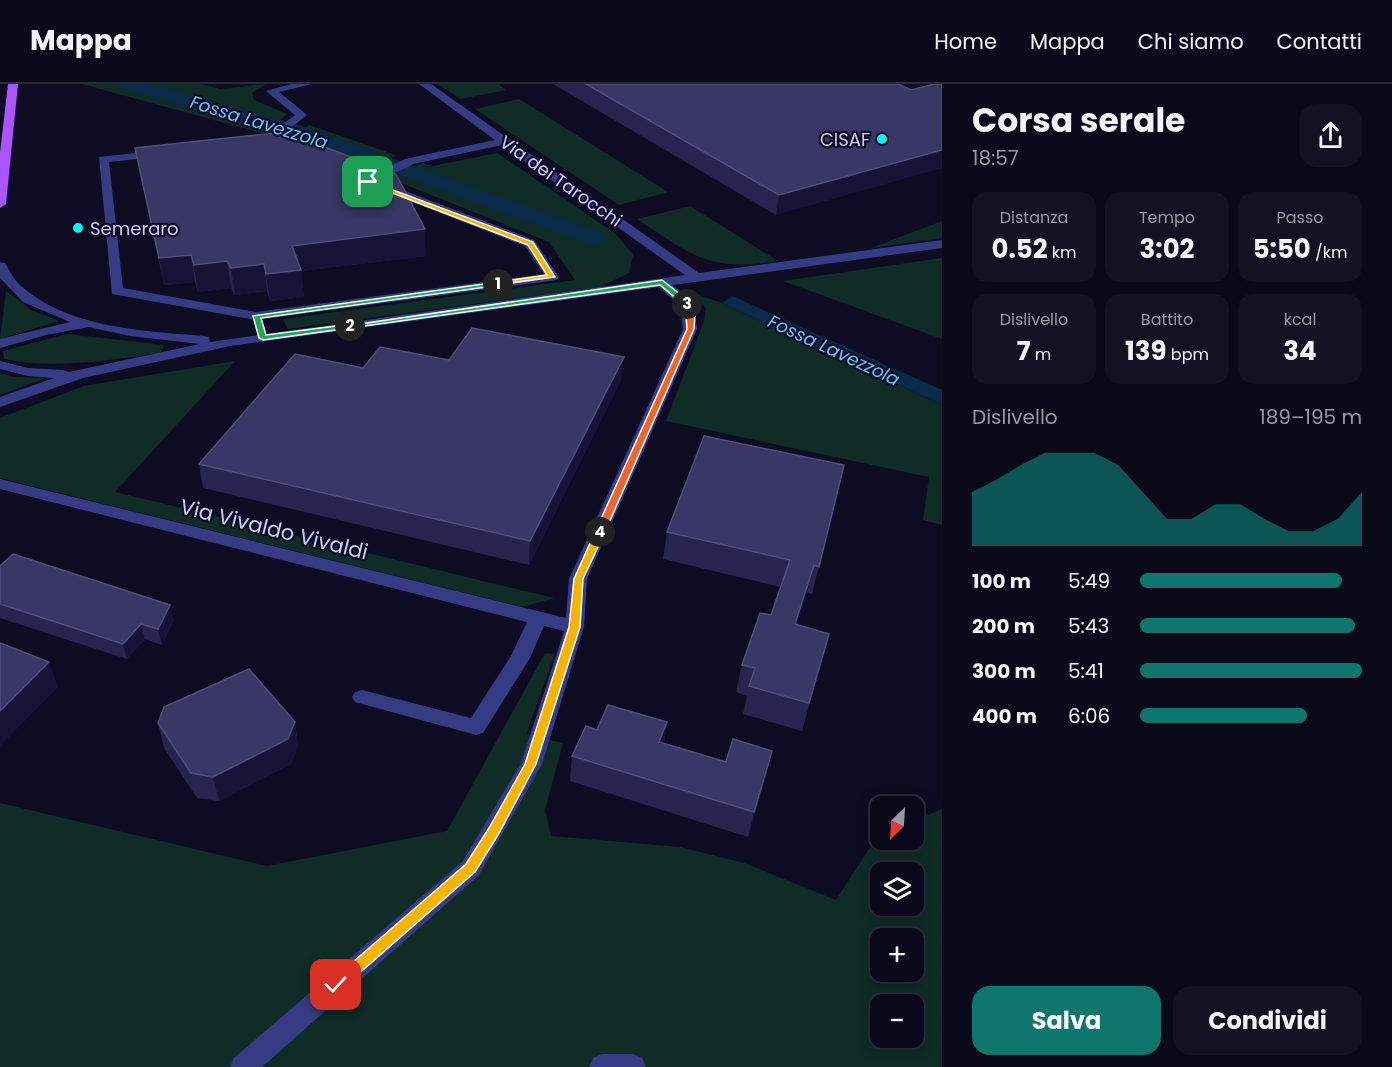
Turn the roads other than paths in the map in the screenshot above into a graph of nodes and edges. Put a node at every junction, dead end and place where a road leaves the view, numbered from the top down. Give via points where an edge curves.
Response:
1 (13, 84) edge
2 (307, 84) edge
3 (424, 84) edge
4 (5, 106) edge
5 (271, 138) junction
6 (504, 141) junction
7 (2, 161) edge
8 (368, 182) junction
9 (0, 204) edge
10 (942, 244) edge
11 (0, 266) edge
12 (697, 278) junction
13 (662, 282) junction
14 (256, 316) junction
15 (90, 323) junction
16 (263, 338) junction
17 (230, 342) junction
18 (0, 344) edge
19 (0, 365) edge
20 (79, 374) junction
21 (0, 402) edge
22 (0, 484) edge
23 (538, 618) junction
24 (574, 627) junction
25 (362, 697) dead end
26 (243, 1067) edge
27 (602, 1067) edge
28 (633, 1067) edge

1 - 4 main road
2 - 5 street via 271,91 302,115
3 - 6 street, Via dei Tarocchi
4 - 7 main road
5 - 8 street
5 - 14 street via 103,159 117,291
6 - 8 street via 409,161
6 - 12 street, Via dei Tarocchi
7 - 9 main road
8 - 14 street via 530,243 552,277
10 - 12 street
11 - 15 street via 13,286 39,304
12 - 13 street
13 - 16 street
13 - 24 street via 686,301 691,314 690,329 578,579
14 - 16 street
15 - 17 street via 155,335
15 - 18 street
16 - 17 street
17 - 20 street
19 - 20 street via 28,372
20 - 21 street
22 - 23 street, Via Vivaldo Vivaldi
23 - 24 street, Via Vivaldo Vivaldi
23 - 25 street via 520,658 476,727
24 - 26 street via 531,764 471,868
27 - 28 street

